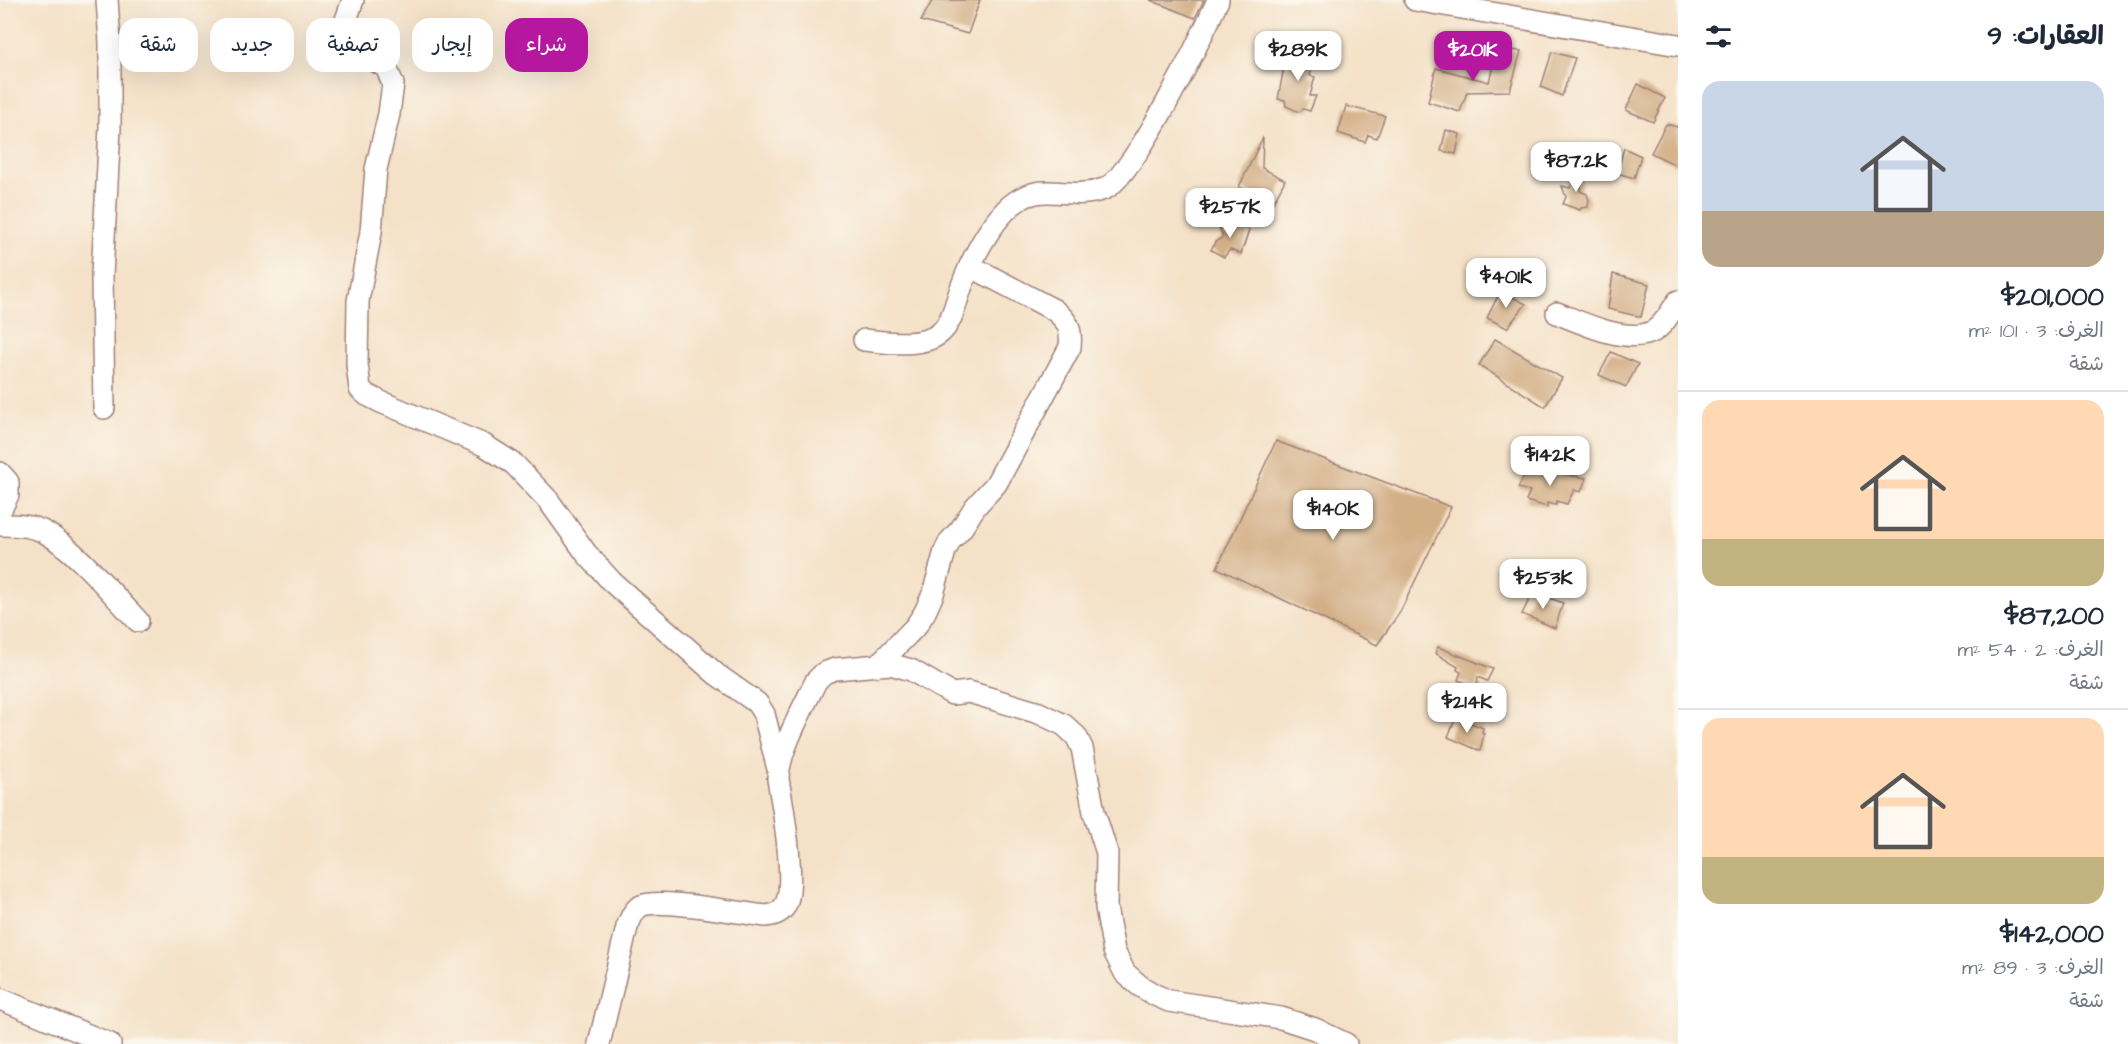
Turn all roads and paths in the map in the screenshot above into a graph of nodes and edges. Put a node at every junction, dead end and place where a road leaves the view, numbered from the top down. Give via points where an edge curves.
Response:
1 (107, 0) edge
2 (353, 0) edge
3 (1218, 0) edge
4 (1417, 0) edge
5 (1678, 45) edge
6 (970, 266) junction
7 (1678, 301) edge
8 (1557, 314) dead end
9 (864, 340) dead end
10 (104, 408) dead end
11 (0, 473) edge
12 (0, 511) edge
13 (0, 525) edge
14 (138, 621) dead end
15 (878, 665) junction
16 (778, 770) junction
17 (0, 999) edge
18 (110, 1044) edge
19 (599, 1044) edge
20 (1346, 1044) edge

1 - 10 street via 110,128 102,274
2 - 16 street via 341,42 386,67 393,84 376,169 372,225 358,301 360,390 484,445 514,464 549,500 612,582 716,674 757,704 764,714
3 - 6 street via 1150,131 1122,175 1100,190 1076,195 1036,192 1015,201 995,222
4 - 5 street
6 - 9 street via 940,333 914,342
6 - 15 street via 1059,314 1070,328 1070,347 996,484 950,541 926,612
7 - 8 street via 1660,326 1640,335 1612,333
11 - 12 street via 8,482 8,495
13 - 14 street via 27,526 45,532 64,546
15 - 16 street via 848,666 824,673 814,687
15 - 20 street via 911,670 952,694 969,692 1039,713 1064,725 1076,736 1107,853 1109,933 1119,963 1140,986 1169,1001 1281,1018
16 - 19 street via 789,858 787,903 774,915 766,916 668,904 639,906 627,927
17 - 18 street

